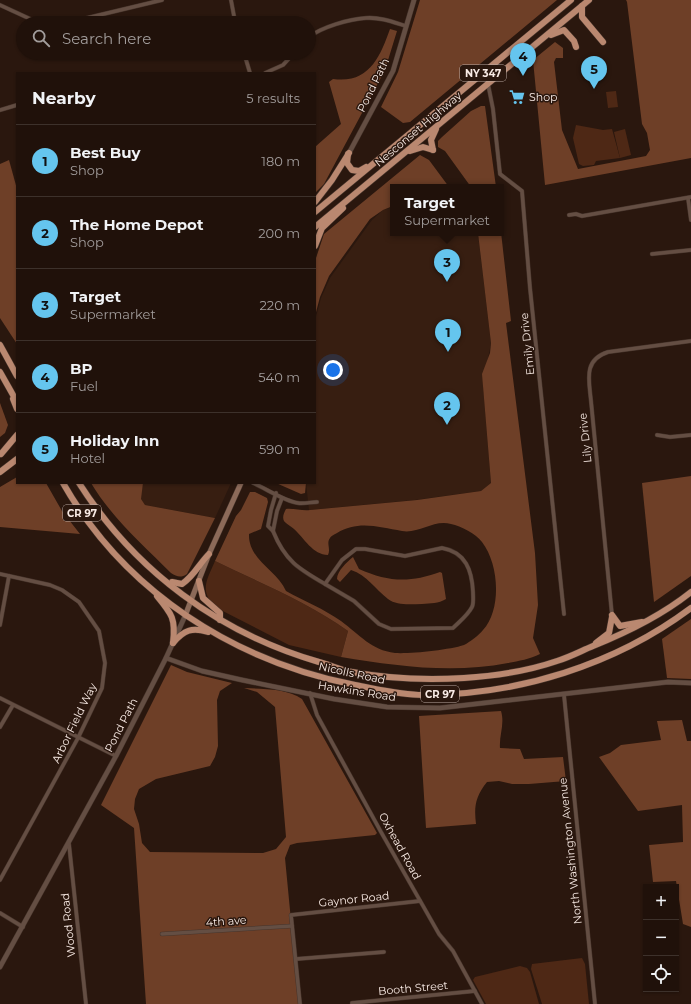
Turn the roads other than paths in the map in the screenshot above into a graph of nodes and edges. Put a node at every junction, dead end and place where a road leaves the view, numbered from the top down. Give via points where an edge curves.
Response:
1 (162, 0) edge
2 (230, 0) edge
3 (414, 0) edge
4 (571, 0) edge
5 (589, 0) edge
6 (0, 5) edge
7 (582, 6) junction
8 (24, 16) edge
9 (95, 16) edge
10 (234, 16) dead end
11 (406, 26) junction
12 (316, 32) edge
13 (541, 40) junction
14 (603, 42) dead end
15 (576, 47) dead end
16 (246, 60) edge
17 (287, 60) edge
18 (250, 72) edge
19 (267, 72) edge
20 (488, 84) junction
21 (16, 105) edge
22 (0, 110) edge
23 (438, 125) junction
24 (349, 152) junction
25 (404, 154) junction
26 (378, 161) junction
27 (690, 197) edge
28 (349, 200) junction
29 (316, 201) edge
30 (316, 211) edge
31 (568, 215) dead end
32 (691, 220) edge
33 (316, 226) edge
34 (316, 243) edge
35 (691, 250) edge
36 (652, 254) dead end
37 (691, 341) edge
38 (0, 346) edge
39 (0, 372) edge
40 (16, 373) edge
41 (8, 386) junction
42 (16, 400) edge
43 (16, 406) edge
44 (657, 435) dead end
45 (691, 435) edge
46 (16, 436) edge
47 (16, 443) edge
48 (1, 454) edge
49 (16, 459) edge
50 (16, 464) edge
51 (0, 472) edge
52 (65, 484) edge
53 (80, 484) edge
54 (241, 484) edge
55 (255, 484) edge
56 (276, 493) junction
57 (282, 498) junction
58 (317, 502) dead end
59 (269, 521) junction
60 (276, 521) junction
61 (273, 531) junction
62 (209, 554) junction
63 (158, 573) junction
64 (0, 574) edge
65 (9, 576) junction
66 (199, 581) junction
67 (325, 584) junction
68 (148, 585) junction
69 (691, 592) edge
70 (190, 602) junction
71 (691, 608) edge
72 (564, 614) dead end
73 (612, 615) junction
74 (185, 616) junction
75 (220, 620) junction
76 (650, 620) junction
77 (0, 625) edge
78 (217, 634) junction
79 (173, 643) junction
80 (590, 648) junction
81 (166, 658) junction
82 (691, 683) edge
83 (310, 693) junction
84 (564, 695) junction
85 (0, 698) edge
86 (13, 705) junction
87 (0, 728) edge
88 (78, 738) junction
89 (116, 756) junction
90 (69, 844) junction
91 (0, 880) edge
92 (420, 901) junction
93 (0, 913) edge
94 (292, 926) junction
95 (23, 927) junction
96 (162, 934) dead end
97 (384, 952) dead end
98 (296, 959) junction
99 (0, 966) edge
100 (475, 992) junction
101 (352, 1003) dead end
102 (86, 1004) edge
103 (300, 1004) edge
104 (482, 1004) edge
105 (594, 1004) edge

1 - 9 street
2 - 10 street
3 - 11 street, Pond Path
4 - 26 highway, Nesconset Highway / NY 347
5 - 7 highway, Nesconset Highway / NY 347
6 - 8 street
7 - 13 highway, Nesconset Highway / NY 347
7 - 14 highway via 582,17
11 - 12 street via 366,18
11 - 24 street, Pond Path via 393,71
13 - 15 highway via 564,30
13 - 20 highway, Nesconset Highway / NY 347
16 - 18 street
17 - 19 street
20 - 23 highway, Nesconset Highway / NY 347
20 - 72 street, Emily Drive via 500,174 522,191
21 - 22 street
23 - 25 highway, Nesconset Highway / NY 347
23 - 25 highway via 431,139 433,150 423,147
24 - 26 highway via 347,163 354,171
24 - 29 highway
25 - 28 highway, Nesconset Highway / NY 347
26 - 30 highway, Nesconset Highway / NY 347
27 - 31 street via 582,216
27 - 32 street
28 - 33 highway, Nesconset Highway / NY 347
28 - 34 highway via 322,228
35 - 36 street
37 - 73 street, Lily Drive via 608,352 596,358 590,368
38 - 40 highway
39 - 41 highway
41 - 42 highway
41 - 43 highway
44 - 45 street
46 - 48 highway
47 - 48 highway
49 - 51 highway
50 - 51 highway
52 - 68 highway, Nicolls Road / CR 97 via 95,530
53 - 63 highway, Nicolls Road / CR 97 via 117,533
54 - 62 main road, Pond Path
55 - 56 street
56 - 57 street
56 - 59 street
57 - 58 street via 299,504
57 - 60 street
59 - 60 street
59 - 61 street via 268,526
60 - 61 street
61 - 67 street via 283,551 296,567
62 - 63 highway via 193,575 182,584 176,584
62 - 66 main road, Pond Path
63 - 70 highway, Nicolls Road / CR 97
64 - 65 street, Arbor Field Way
65 - 77 street
65 - 88 street, Arbor Field Way via 62,590 79,602 99,632 104,656 103,683
66 - 70 main road, Pond Path
66 - 75 highway via 203,598 220,613
67 - 67 street via 354,601 379,624 391,628 453,628 473,606 472,575 465,561 452,550 442,548 405,556 356,549 342,560
68 - 74 highway, Nicolls Road / CR 97
68 - 79 highway via 172,615 175,626
69 - 76 highway, Nicolls Road / CR 97
70 - 74 main road, Pond Path
70 - 75 highway, Nicolls Road / CR 97
71 - 78 highway, Nicolls Road / CR 97 via 642,641 580,667 524,685 474,693 422,695 332,680 272,661
73 - 76 highway via 620,626
73 - 80 highway via 609,632
74 - 78 highway, Nicolls Road / CR 97
74 - 79 street, Pond Path
75 - 80 highway, Nicolls Road / CR 97 via 248,636 292,654 352,672 404,679 497,676 557,662
76 - 80 highway, Nicolls Road / CR 97
78 - 79 highway via 193,628 183,632
79 - 81 street, Pond Path
81 - 83 street, Hawkins Road via 202,671
81 - 89 street, Pond Path
82 - 84 street, Hawkins Road via 668,682
83 - 84 street, Hawkins Road via 387,707 440,708
83 - 92 street, Oxhead Road via 317,715
84 - 105 street, North Washington Avenue
85 - 86 street
86 - 87 street
86 - 88 street
88 - 89 street
88 - 91 street, Arbor Field Way
89 - 90 street, Pond Path
90 - 95 street, Pond Path
90 - 102 street, Wood Road
92 - 94 street, Gaynor Road via 290,915
92 - 100 street, Oxhead Road
93 - 95 street
94 - 96 street, 4th ave
94 - 98 street
95 - 99 street, Pond Path
97 - 98 street
98 - 103 street
100 - 101 street, Booth Street
100 - 104 street, Oxhead Road

